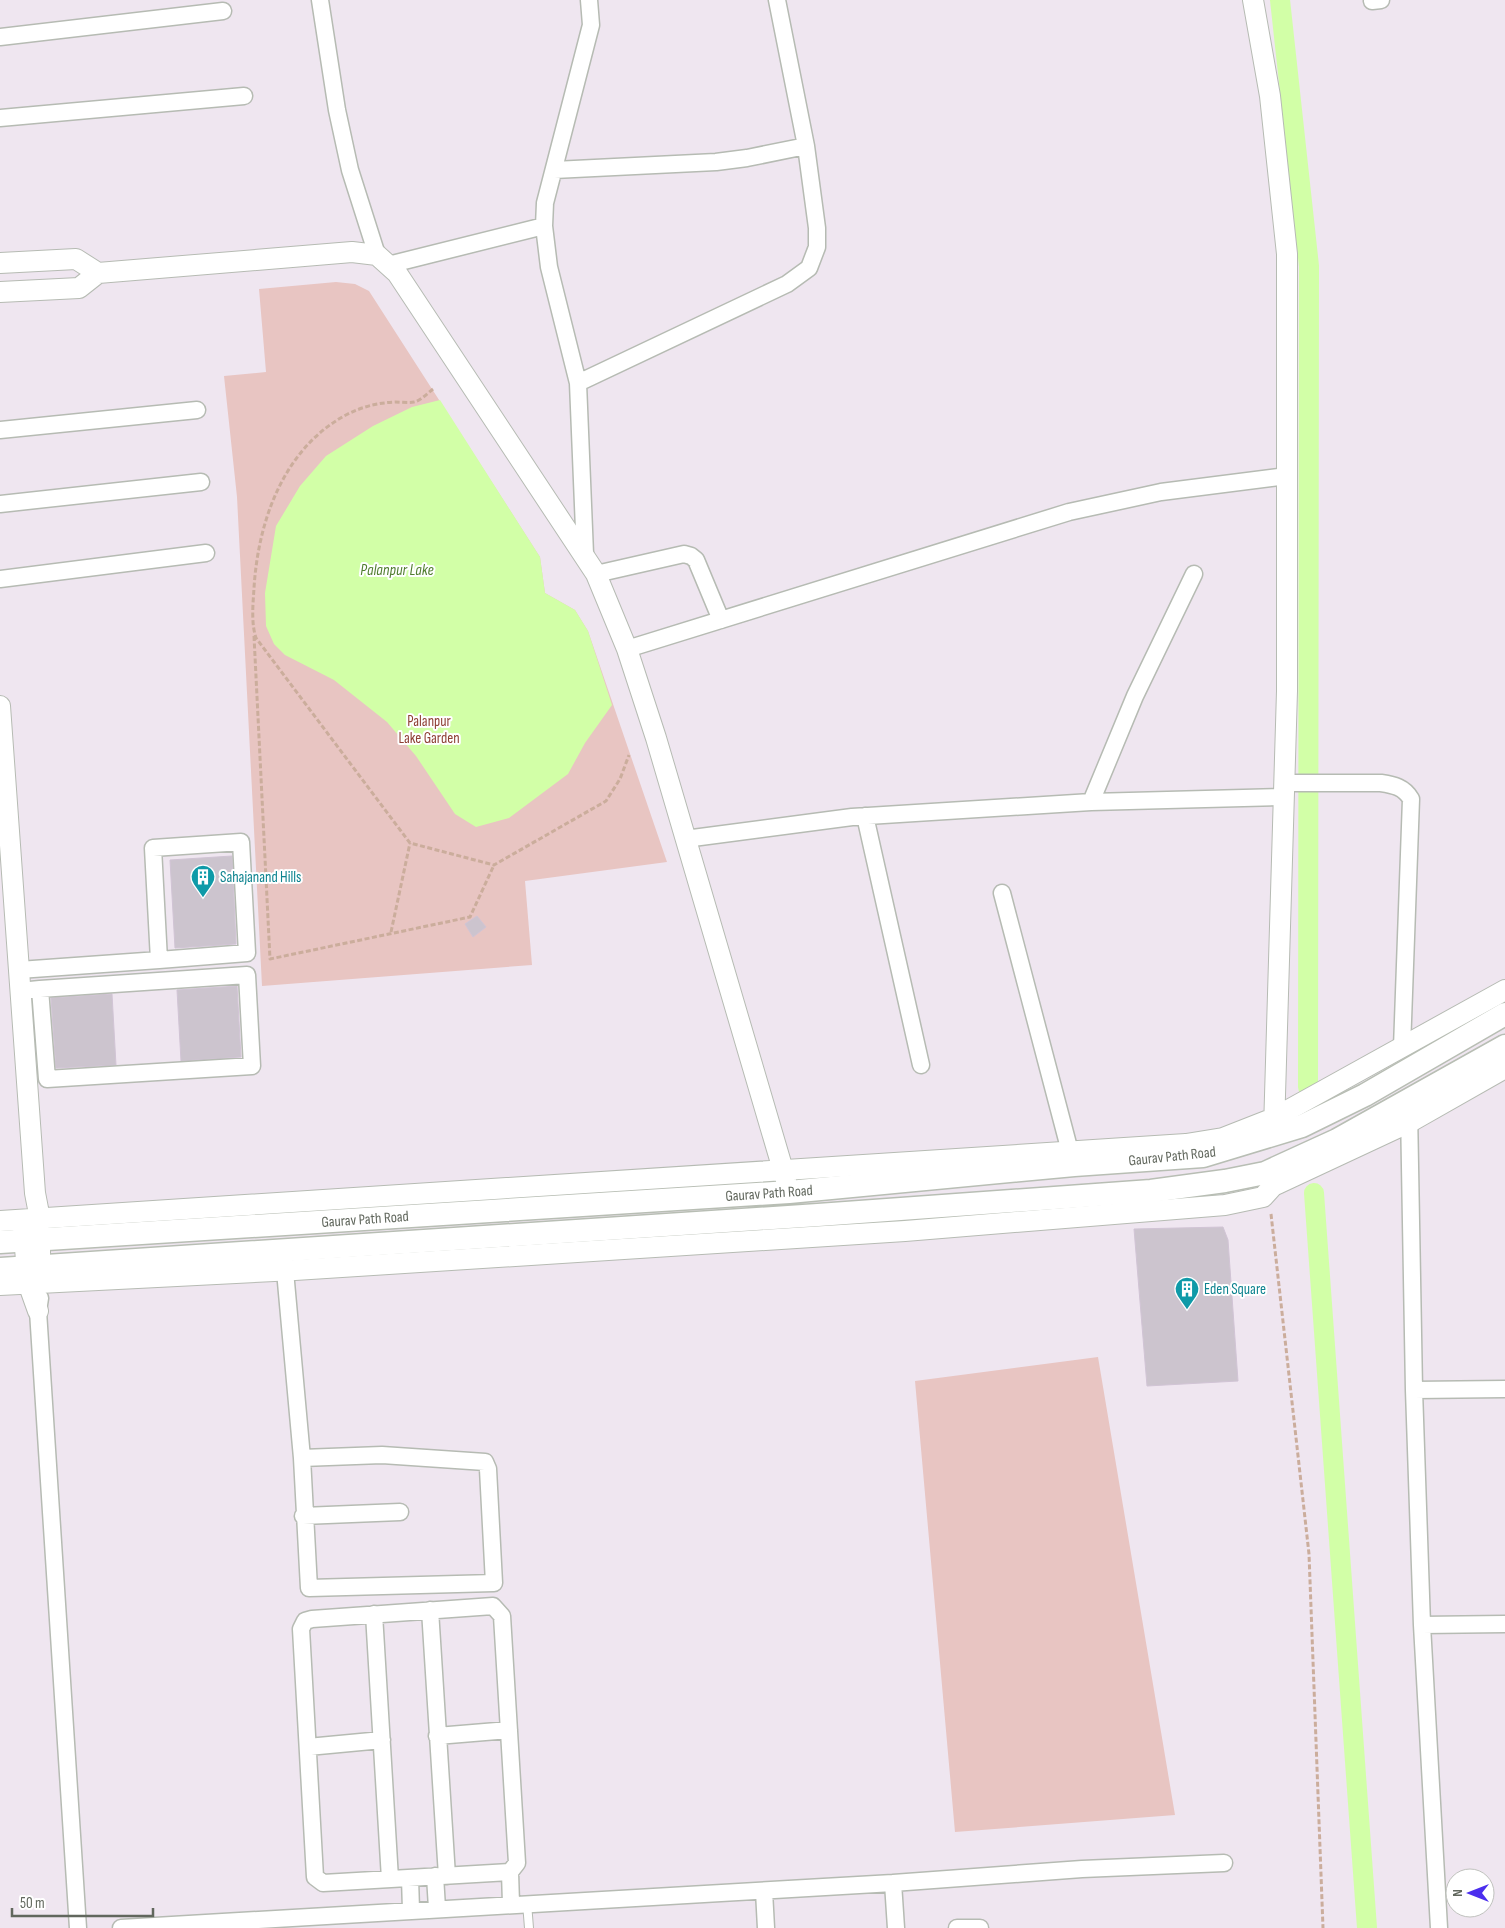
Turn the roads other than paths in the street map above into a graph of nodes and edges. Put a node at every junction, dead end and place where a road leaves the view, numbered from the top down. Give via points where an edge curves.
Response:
1 (320, 0) edge
2 (589, 0) edge
3 (777, 0) edge
4 (1253, 0) edge
5 (223, 11) dead end
6 (0, 37) edge
7 (244, 96) dead end
8 (0, 118) edge
9 (806, 146) junction
10 (554, 170) junction
11 (544, 226) junction
12 (382, 260) junction
13 (0, 263) edge
14 (0, 271) edge
15 (98, 273) junction
16 (0, 291) edge
17 (578, 383) junction
18 (198, 410) dead end
19 (0, 430) edge
20 (1287, 476) junction
21 (201, 482) dead end
22 (0, 504) edge
23 (206, 552) dead end
24 (585, 554) junction
25 (596, 574) junction
26 (1194, 574) dead end
27 (0, 579) edge
28 (721, 620) junction
29 (627, 649) junction
30 (0, 706) edge
31 (2, 769) edge
32 (1288, 787) junction
33 (1091, 802) junction
34 (865, 816) junction
35 (685, 839) junction
36 (1002, 893) dead end
37 (159, 960) junction
38 (19, 970) junction
39 (40, 989) junction
40 (1505, 990) edge
41 (20, 991) junction
42 (1505, 1014) edge
43 (1505, 1046) edge
44 (1402, 1048) junction
45 (921, 1065) dead end
46 (1505, 1068) edge
47 (1409, 1111) junction
48 (1327, 1114) junction
49 (1302, 1126) junction
50 (1274, 1127) junction
51 (1337, 1140) junction
52 (1310, 1152) junction
53 (1072, 1159) junction
54 (783, 1170) junction
55 (1271, 1183) junction
56 (789, 1192) junction
57 (797, 1217) junction
58 (0, 1221) edge
59 (32, 1230) junction
60 (0, 1242) edge
61 (284, 1260) junction
62 (0, 1269) edge
63 (34, 1275) junction
64 (0, 1285) edge
65 (38, 1311) joint
66 (1505, 1389) edge
67 (1414, 1390) junction
68 (302, 1458) junction
69 (400, 1512) dead end
70 (303, 1516) junction
71 (430, 1610) junction
72 (374, 1614) junction
73 (1505, 1624) edge
74 (1422, 1625) junction
75 (509, 1730) junction
76 (438, 1736) junction
77 (382, 1740) junction
78 (308, 1747) junction
79 (1224, 1863) dead end
80 (510, 1872) junction
81 (441, 1876) junction
82 (410, 1878) junction
83 (390, 1879) junction
84 (893, 1883) junction
85 (764, 1890) junction
86 (527, 1903) junction
87 (511, 1904) junction
88 (437, 1908) junction
89 (411, 1910) junction
90 (78, 1928) edge
91 (120, 1928) edge
92 (529, 1928) edge
93 (766, 1928) edge
94 (896, 1928) edge
95 (957, 1928) edge
96 (980, 1928) edge
97 (1439, 1928) edge

1 - 12 street via 350,170
2 - 10 street via 591,25
3 - 9 street
4 - 20 street via 1270,96 1287,254
5 - 6 street
7 - 8 street
9 - 10 street via 716,162
9 - 17 street via 817,228 817,247 809,268 787,284
10 - 11 street via 545,203
11 - 12 street
11 - 17 street via 549,268
12 - 15 street via 352,252
12 - 24 street via 397,273
13 - 15 street via 76,259
14 - 16 street
15 - 16 street via 78,288
17 - 24 street
18 - 19 street
20 - 28 street via 1161,492 1069,512
20 - 32 street
21 - 22 street
23 - 27 street
24 - 25 street
25 - 28 street via 684,554 691,556 696,560
25 - 29 street
26 - 33 street via 1135,696
28 - 29 street
29 - 35 street
30 - 31 street
31 - 38 street
32 - 33 street
32 - 44 street via 1381,782 1407,792 1411,799
32 - 50 street
33 - 34 street
34 - 35 street
34 - 45 street
35 - 54 street
36 - 53 street
37 - 37 street via 154,848 241,842 247,953
37 - 38 street
38 - 41 street
39 - 39 street via 247,975 252,1066 47,1079
39 - 41 street
40 - 44 street
41 - 59 street via 36,1193
42 - 48 main road, Gaurav Path Road
43 - 47 main road, Gaurav Path Road
44 - 50 street
46 - 47 street
47 - 51 main road, Gaurav Path Road
47 - 55 street
47 - 67 street
48 - 49 main road, Gaurav Path Road
48 - 51 main road
49 - 50 main road, Gaurav Path Road
49 - 52 main road
50 - 53 main road, Gaurav Path Road via 1203,1156
51 - 52 main road, Gaurav Path Road
52 - 55 main road, Gaurav Path Road
53 - 54 street
53 - 56 main road, Gaurav Path Road
54 - 56 street
54 - 59 street
55 - 57 main road, Gaurav Path Road via 1224,1181 1151,1191
55 - 61 street via 1251,1201 1224,1205 915,1230
56 - 57 street
56 - 59 main road, Gaurav Path Road
57 - 61 main road, Gaurav Path Road
58 - 59 street
59 - 60 main road, Gaurav Path Road
59 - 63 street
61 - 63 main road, Gaurav Path Road
61 - 68 street
62 - 63 main road, Gaurav Path Road
63 - 64 street
63 - 65 street
65 - 90 street
66 - 67 street
67 - 74 street
68 - 70 street
68 - 70 street via 382,1455 485,1462 494,1583 309,1588
69 - 70 street
71 - 72 street
71 - 75 street via 493,1606 502,1616
71 - 76 street
72 - 77 street
72 - 78 street via 312,1619 306,1621 301,1629
73 - 74 street
74 - 97 street
75 - 76 street
75 - 80 street via 517,1863
76 - 81 street
77 - 78 street
77 - 83 street
78 - 83 street via 315,1877 323,1883
79 - 84 street via 1082,1869
80 - 81 street
80 - 87 street
81 - 82 street
81 - 88 street
82 - 83 street
82 - 89 street
84 - 85 street
84 - 94 street
85 - 86 street
85 - 93 street
86 - 87 street
86 - 92 lane
87 - 88 street
88 - 89 street
89 - 91 street
95 - 96 street

